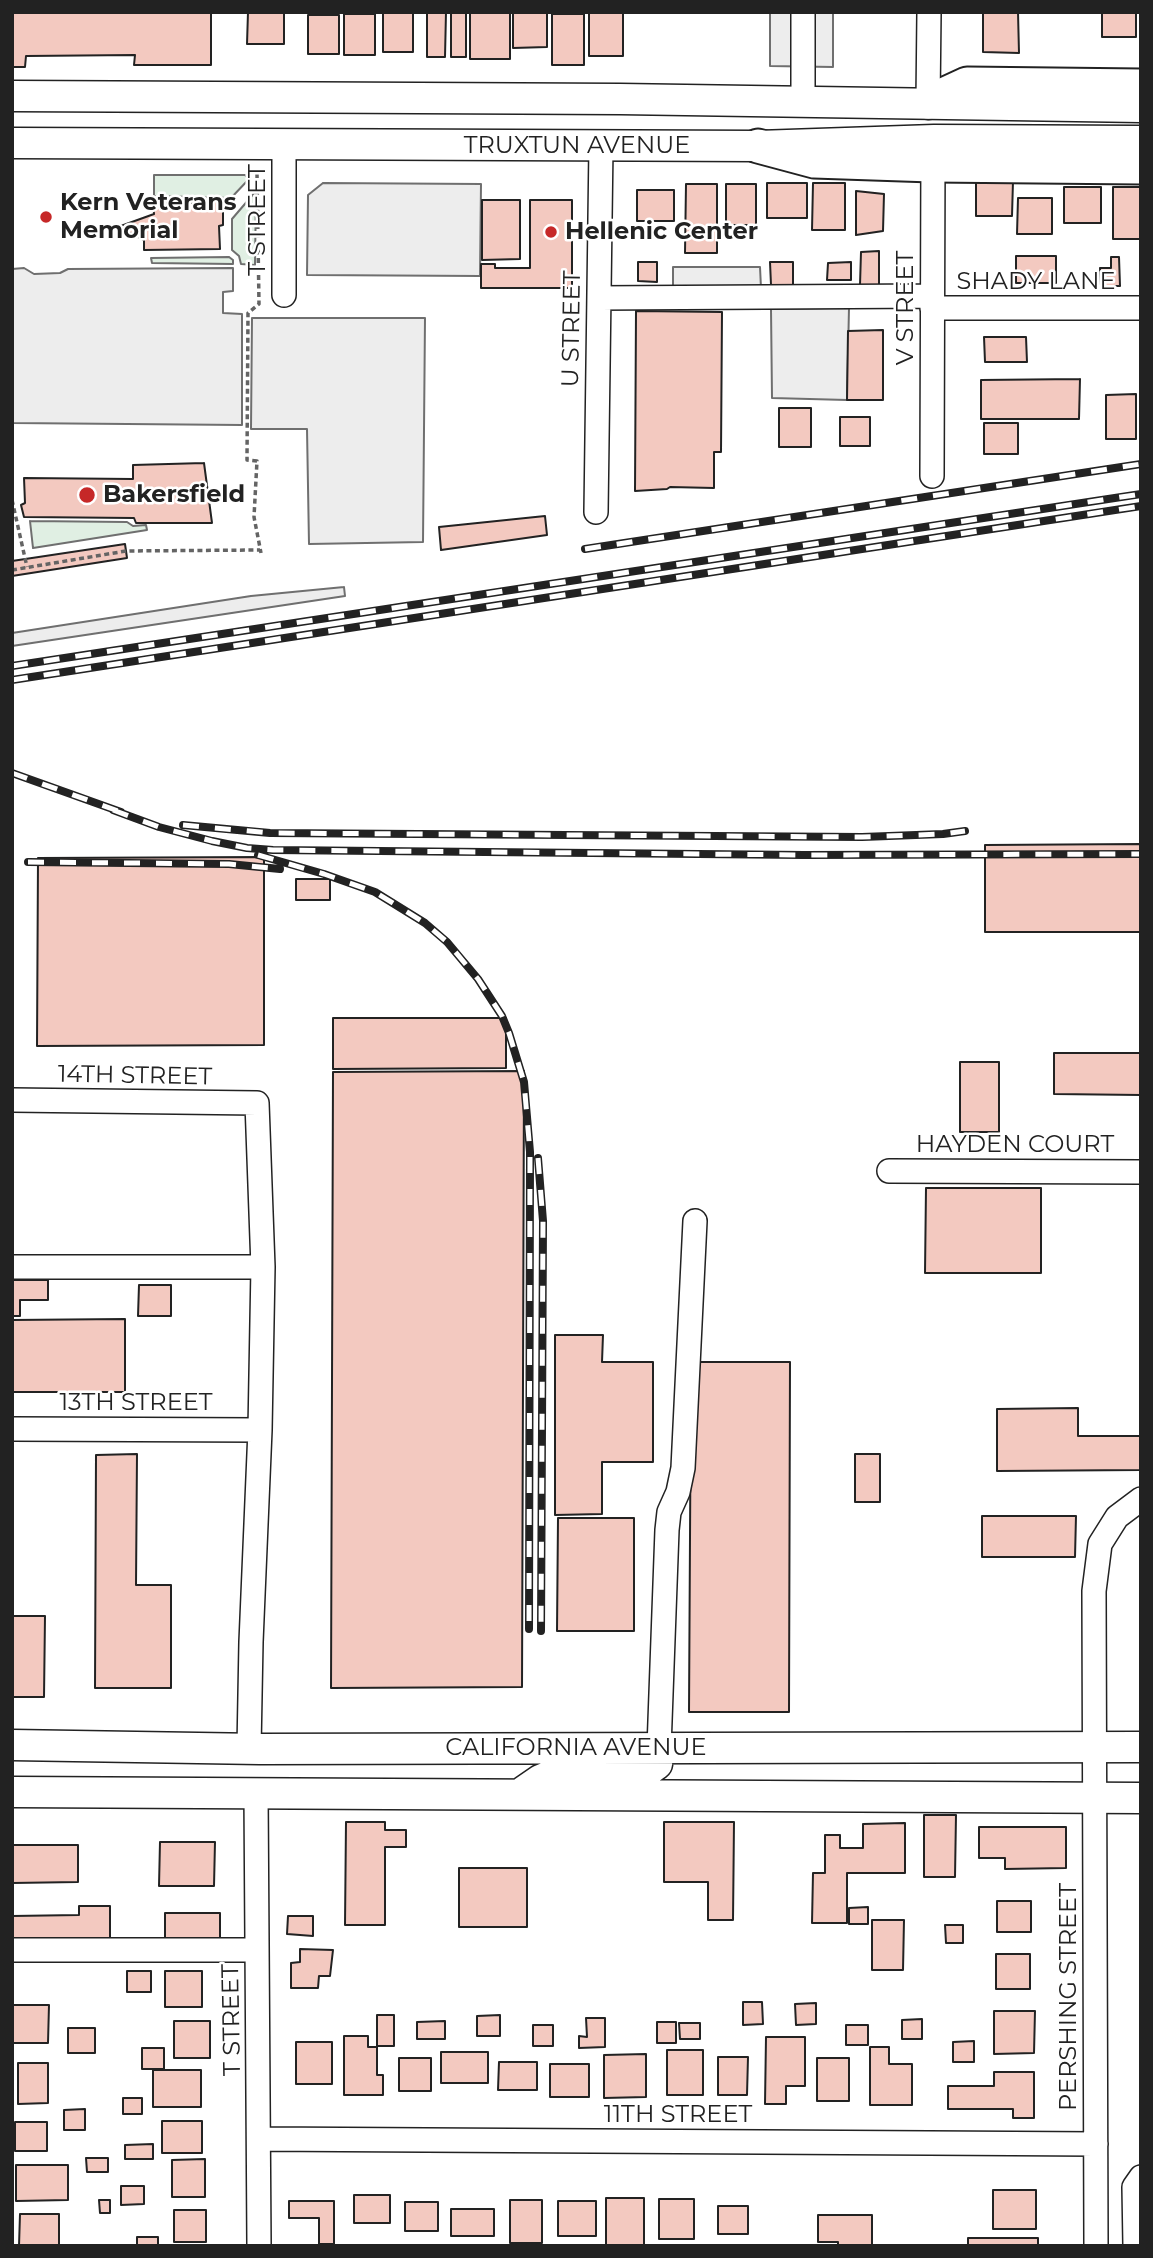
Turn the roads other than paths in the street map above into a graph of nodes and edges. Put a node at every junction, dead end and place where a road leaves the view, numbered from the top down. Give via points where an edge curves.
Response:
1 (803, 12) edge
2 (929, 12) edge
3 (1141, 86) edge
4 (12, 96) edge
5 (803, 101) junction
6 (928, 102) junction
7 (1141, 107) edge
8 (1141, 141) edge
9 (12, 143) edge
10 (284, 145) junction
11 (600, 146) junction
12 (758, 146) junction
13 (933, 152) junction
14 (1141, 167) edge
15 (284, 295) dead end
16 (599, 298) junction
17 (932, 302) junction
18 (1141, 308) edge
19 (932, 476) dead end
20 (596, 512) dead end
21 (12, 1100) edge
22 (889, 1171) dead end
23 (1141, 1172) edge
24 (695, 1221) dead end
25 (12, 1267) edge
26 (263, 1267) junction
27 (12, 1429) edge
28 (260, 1430) junction
29 (1141, 1499) edge
30 (12, 1745) edge
31 (1141, 1746) edge
32 (1094, 1747) junction
33 (248, 1748) junction
34 (360, 1748) junction
35 (659, 1748) junction
36 (12, 1792) edge
37 (256, 1793) junction
38 (517, 1795) junction
39 (1093, 1797) junction
40 (1141, 1798) edge
41 (12, 1950) edge
42 (257, 1950) junction
43 (259, 2139) junction
44 (1096, 2144) junction
45 (1141, 2177) edge
46 (259, 2246) edge
47 (1096, 2246) edge
48 (1135, 2246) edge

1 - 5 street
2 - 6 street
3 - 6 highway via 967,84
4 - 5 main road, TRUXTUN AVENUE
5 - 6 main road, TRUXTUN AVENUE
6 - 7 main road, TRUXTUN AVENUE
6 - 12 main road via 894,125 796,131
8 - 13 main road
9 - 10 main road, TRUXTUN AVENUE
10 - 11 main road, TRUXTUN AVENUE
10 - 15 street, T STREET
11 - 12 main road, TRUXTUN AVENUE
11 - 16 street, U STREET
12 - 13 highway via 814,161
13 - 14 highway
13 - 17 street, V STREET
16 - 17 street, SHADY LANE
16 - 20 street, U STREET
17 - 18 street, SHADY LANE
17 - 19 street, V STREET
21 - 26 street, 14TH STREET via 257,1103
22 - 23 street, HAYDEN COURT
24 - 35 street via 683,1468 667,1530
25 - 26 street
26 - 28 street
27 - 28 street, 13TH STREET
28 - 33 street
29 - 32 street, PERSHING STREET via 1117,1517 1100,1544 1094,1591
30 - 33 main road, CALIFORNIA AVENUE
31 - 32 main road, CALIFORNIA AVENUE
32 - 35 main road, CALIFORNIA AVENUE
32 - 39 street, PERSHING STREET
33 - 34 main road, CALIFORNIA AVENUE
34 - 35 main road, CALIFORNIA AVENUE
34 - 37 main road via 330,1765 264,1769
35 - 38 main road via 657,1764 650,1769 552,1775
36 - 37 main road, CALIFORNIA AVENUE
37 - 38 main road, CALIFORNIA AVENUE
37 - 42 street, T STREET
38 - 39 main road, CALIFORNIA AVENUE
39 - 40 main road, CALIFORNIA AVENUE
39 - 44 street, PERSHING STREET
41 - 42 street
42 - 43 street, T STREET
43 - 44 street, 11TH STREET
43 - 46 street, T STREET
44 - 47 street, PERSHING STREET
45 - 48 street via 1135,2188

